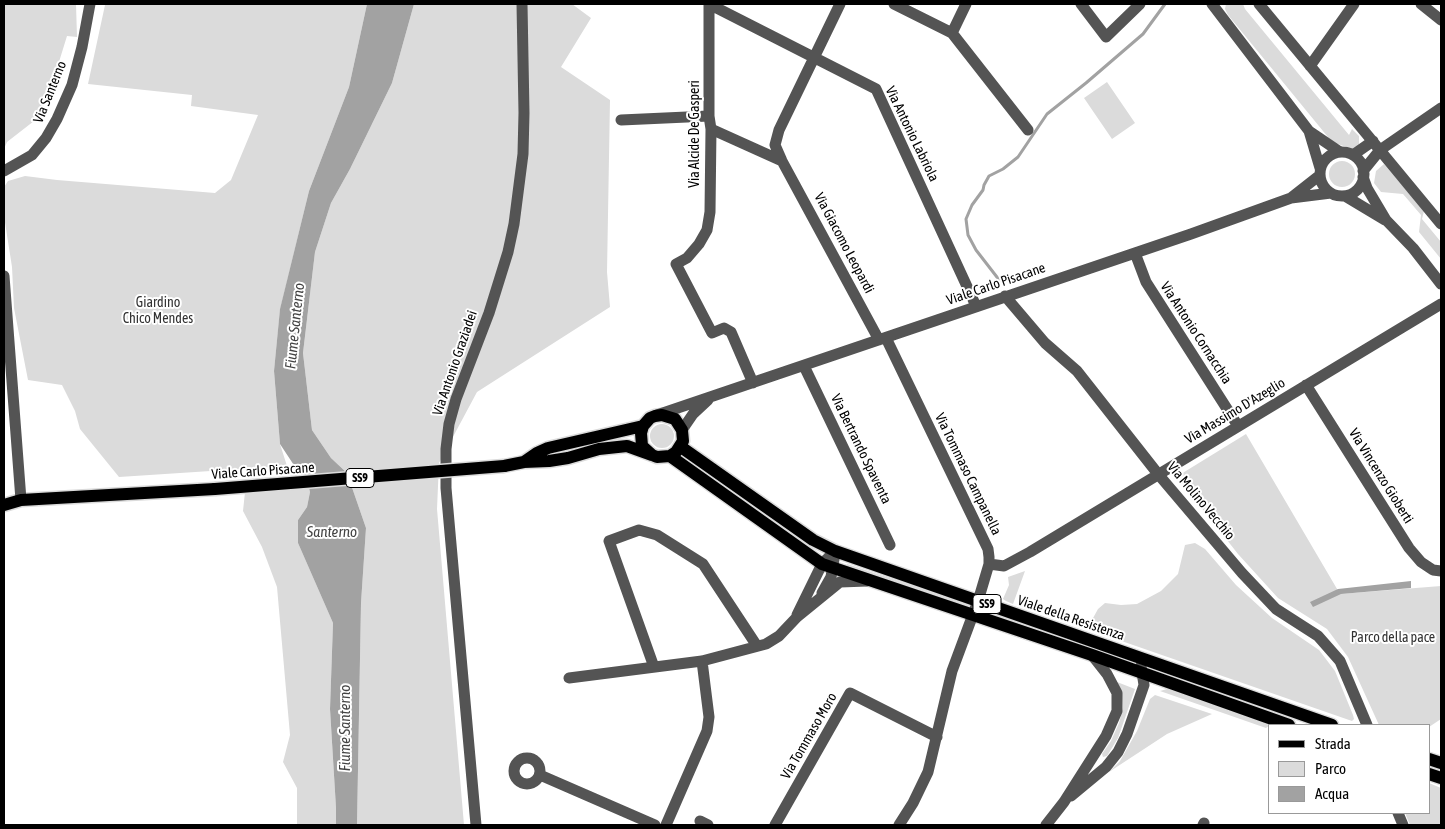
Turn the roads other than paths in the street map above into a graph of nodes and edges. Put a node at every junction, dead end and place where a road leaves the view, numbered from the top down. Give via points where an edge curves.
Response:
1 (90, 4) edge
2 (522, 4) edge
3 (709, 4) edge
4 (840, 4) edge
5 (894, 4) edge
6 (966, 4) edge
7 (1082, 4) edge
8 (1140, 4) edge
9 (1212, 4) edge
10 (1260, 4) edge
11 (1354, 4) edge
12 (1421, 4) edge
13 (1441, 20) edge
14 (952, 33) junction
15 (815, 58) junction
16 (1310, 66) junction
17 (1439, 112) edge
18 (709, 116) junction
19 (621, 120) dead end
20 (711, 129) junction
21 (1028, 130) dead end
22 (1309, 130) junction
23 (1377, 145) junction
24 (1340, 152) junction
25 (1353, 155) junction
26 (782, 161) junction
27 (4, 171) edge
28 (1320, 172) junction
29 (1363, 174) junction
30 (1331, 193) junction
31 (1345, 196) junction
32 (1291, 198) junction
33 (1386, 220) junction
34 (1441, 224) edge
35 (1136, 253) junction
36 (4, 276) edge
37 (1441, 284) edge
38 (1005, 296) junction
39 (1441, 304) edge
40 (976, 306) junction
41 (883, 339) junction
42 (804, 366) junction
43 (753, 382) junction
44 (1306, 386) junction
45 (711, 397) junction
46 (655, 416) junction
47 (643, 426) junction
48 (1238, 426) junction
49 (682, 430) junction
50 (592, 438) junction
51 (681, 446) junction
52 (652, 455) junction
53 (670, 456) junction
54 (568, 458) junction
55 (524, 462) junction
56 (1158, 474) junction
57 (21, 500) junction
58 (4, 505) edge
59 (890, 545) dead end
60 (835, 551) junction
61 (989, 564) junction
62 (828, 566) junction
63 (1441, 571) edge
64 (872, 581) junction
65 (819, 599) junction
66 (978, 601) junction
67 (973, 615) junction
68 (796, 617) junction
69 (757, 646) junction
70 (1092, 655) junction
71 (1139, 658) junction
72 (702, 661) junction
73 (654, 667) junction
74 (569, 678) dead end
75 (1143, 679) junction
76 (1286, 724) edge
77 (1329, 724) edge
78 (1367, 724) edge
79 (937, 737) junction
80 (540, 775) dead end
81 (1064, 802) junction
82 (476, 825) edge
83 (655, 825) edge
84 (666, 825) edge
85 (775, 825) edge
86 (899, 825) edge
87 (1046, 825) edge

1 - 27 street, Via Santerno via 72,85 57,119 32,155
2 - 82 street, Via Antonio Graziadei via 523,154 514,224 489,313 456,399 446,449 446,488
3 - 15 street, Via Antonio Labriola
3 - 18 street, Via Alcide De Gasperi
4 - 15 street, Via Giacomo Leopardi
5 - 14 street
6 - 14 street
7 - 8 street via 1106,37
9 - 22 street
10 - 16 street
11 - 16 street
12 - 13 street
14 - 21 street
15 - 26 street, Via Giacomo Leopardi via 779,130 775,145
15 - 40 street, Via Antonio Labriola via 876,89
16 - 23 street
17 - 23 street
18 - 19 street
18 - 20 street, Via Alcide De Gasperi
20 - 26 street
20 - 43 street, Via Alcide De Gasperi via 707,230 687,258 676,264 712,333 724,328 731,332
22 - 24 street
22 - 28 street
23 - 25 street
23 - 29 street
23 - 34 street
24 - 25 street
24 - 28 street via 1328,157
25 - 29 street
26 - 41 street, Via Giacomo Leopardi
28 - 30 street via 1325,188
28 - 32 street, Viale Carlo Pisacane
29 - 31 street via 1358,188
29 - 33 street via 1367,188
30 - 31 street
30 - 32 street, Viale Carlo Pisacane
31 - 33 street
32 - 35 street, Viale Carlo Pisacane
33 - 37 street
35 - 38 street, Viale Carlo Pisacane
35 - 48 street, Via Antonio Cornacchia via 1146,282
36 - 57 street
38 - 40 street, Viale Carlo Pisacane
38 - 56 street, Via Molino Vecchio via 1045,343 1077,370
39 - 44 street, Via Massimo D'Azeglio
40 - 41 street, Viale Carlo Pisacane
41 - 42 street, Viale Carlo Pisacane
41 - 61 street, Via Tommaso Campanella via 988,549
42 - 43 street, Viale Carlo Pisacane
42 - 59 street, Via Bertrando Spaventa
43 - 45 street, Viale Carlo Pisacane
44 - 48 street, Via Massimo D'Azeglio
44 - 63 street, Via Vincenzo Gioberti via 1409,548 1421,562
45 - 46 street, Viale Carlo Pisacane
45 - 49 street, Viale Carlo Pisacane
46 - 47 main road, Viale Carlo Pisacane
46 - 49 main road via 669,416
47 - 50 main road, Viale Carlo Pisacane / SS9
47 - 52 main road via 640,433 642,446
48 - 56 street, Via Massimo D'Azeglio
49 - 51 main road
50 - 54 main road via 570,447
50 - 55 main road, Viale Carlo Pisacane / SS9 via 548,448
51 - 53 main road
51 - 60 main road, Viale della Resistenza / SS9 via 813,540
52 - 53 main road, Viale Carlo Pisacane
52 - 54 main road, Viale Carlo Pisacane / SS9 via 627,446 599,449
53 - 62 main road, Viale della Resistenza / SS9
54 - 55 main road, Viale Carlo Pisacane / SS9
55 - 57 main road, Viale Carlo Pisacane / SS9, bridge via 215,489
56 - 61 street, Via Massimo D'Azeglio via 1004,566
56 - 78 street, Via Molino Vecchio via 1276,609 1318,636 1340,661
57 - 58 main road, Viale Carlo Pisacane / SS9
60 - 62 street
60 - 66 main road, Viale della Resistenza / SS9
61 - 66 street, Via Tommaso Campanella
62 - 64 main road, Viale della Resistenza / SS9
62 - 65 street via 831,577
62 - 68 street
64 - 65 street via 840,582
64 - 67 main road, Viale della Resistenza / SS9
65 - 68 street
66 - 67 street, Via Tommaso Campanella
66 - 71 main road, Viale della Resistenza / SS9
67 - 70 main road, Viale della Resistenza / SS9
67 - 79 street, Via Tommaso Campanella via 952,671
68 - 69 street via 779,636
69 - 72 street
69 - 73 street via 703,564 657,536 639,530 608,541
70 - 75 main road, Viale della Resistenza / SS9
70 - 81 street via 1117,693 1117,711 1106,736
71 - 75 street
71 - 77 main road, Viale della Resistenza / SS9
72 - 73 street
72 - 84 street via 709,717 707,731
73 - 74 street
75 - 76 main road, Viale della Resistenza / SS9 via 1166,683
75 - 81 street via 1127,734 1118,752 1106,767
79 - 85 street, Via Tommaso Moro via 850,693
79 - 86 street, Via Tommaso Campanella via 928,772
80 - 83 street
81 - 87 street

